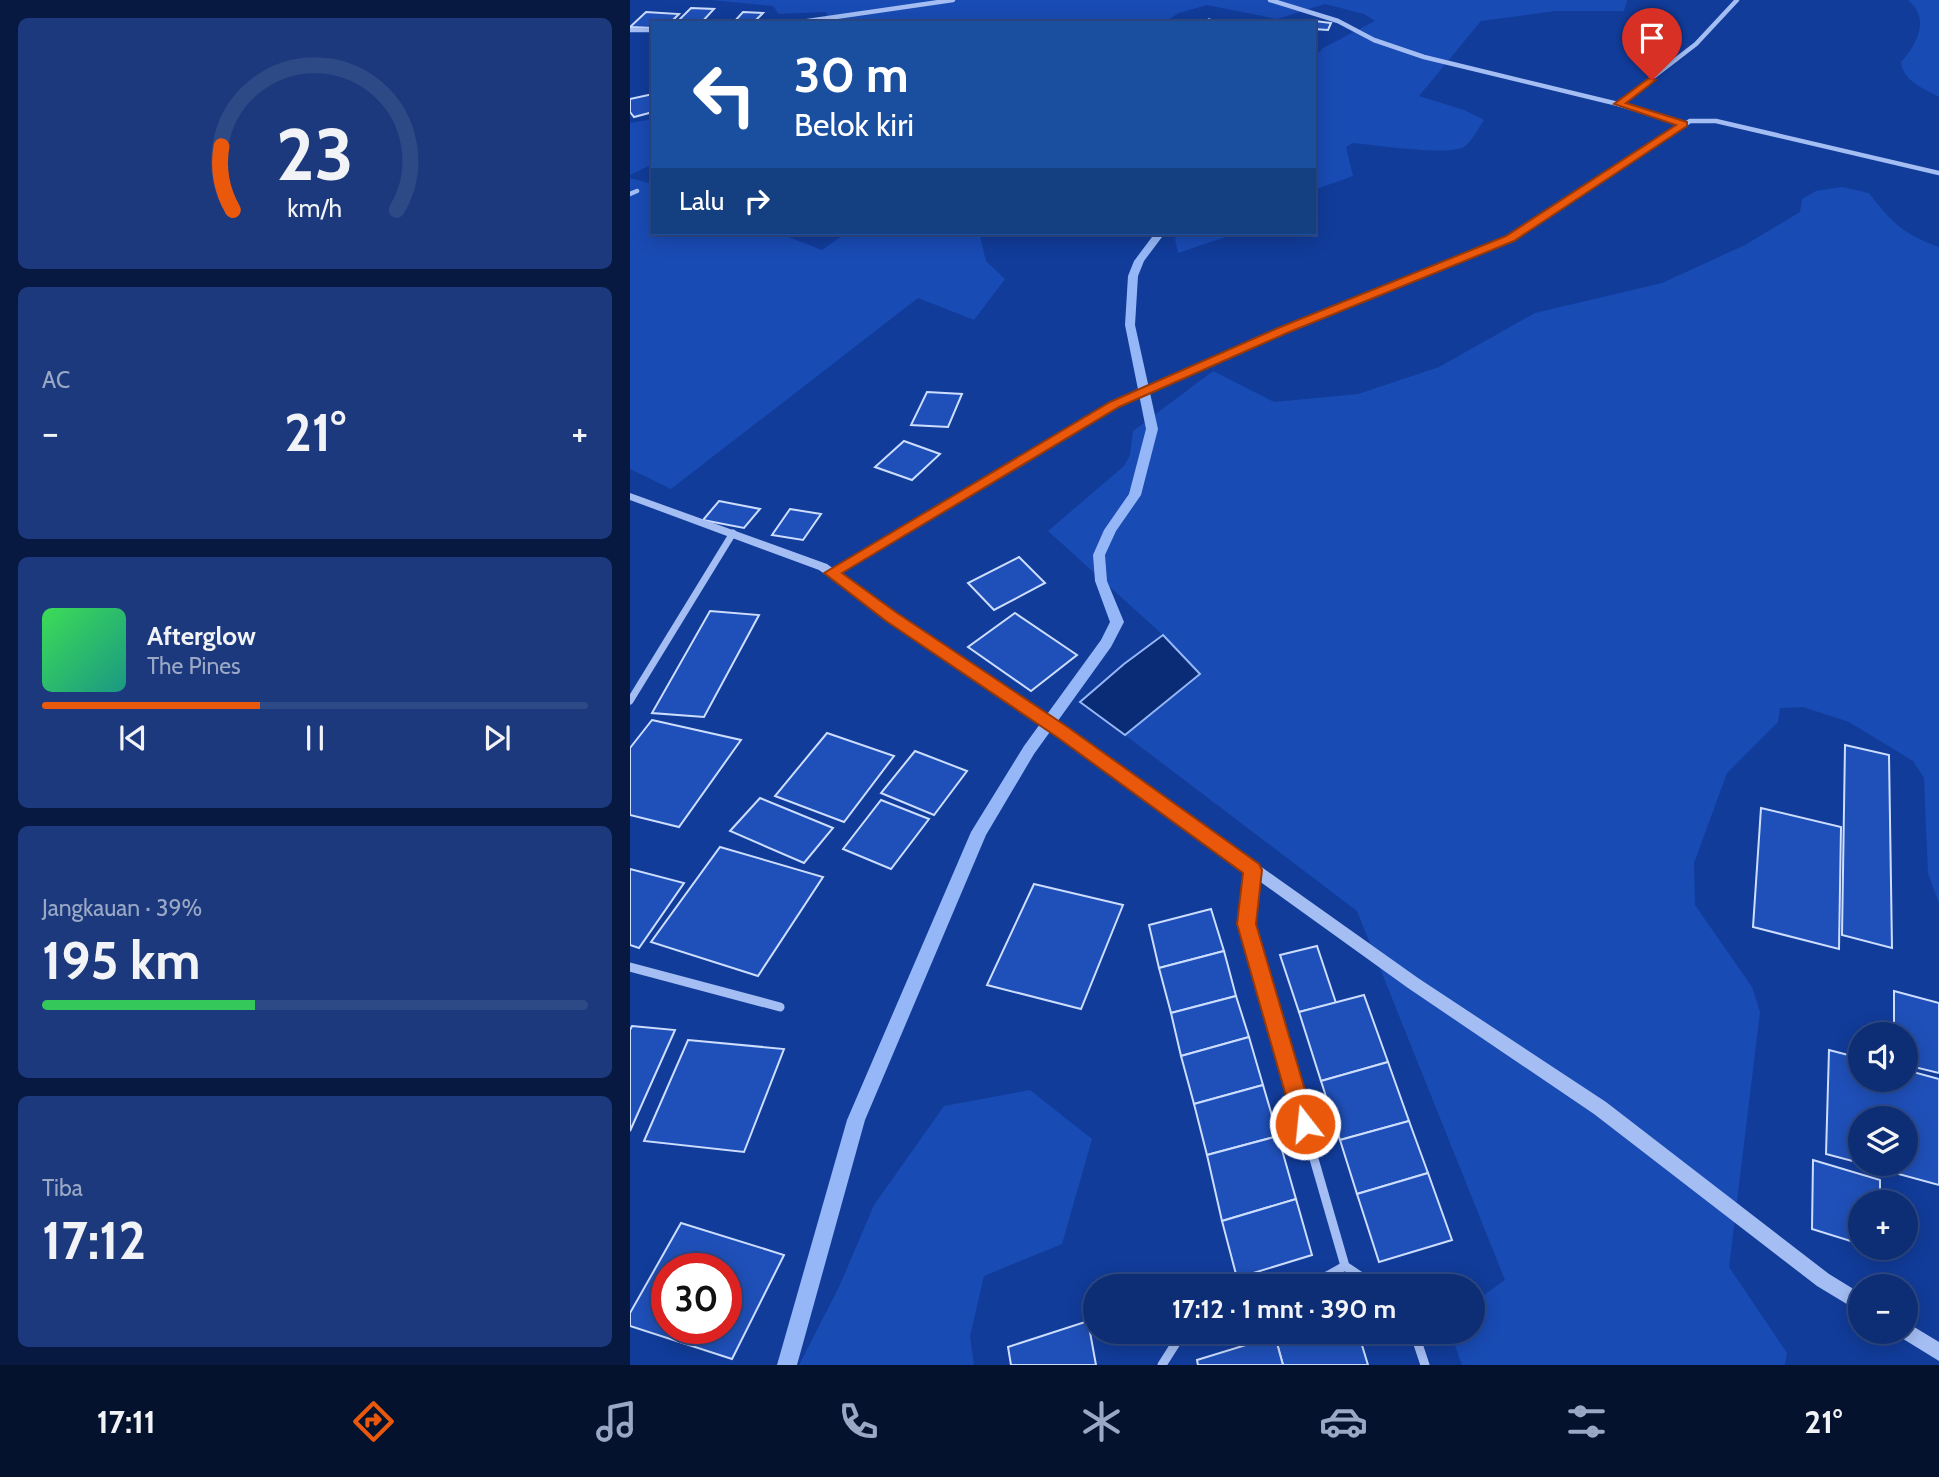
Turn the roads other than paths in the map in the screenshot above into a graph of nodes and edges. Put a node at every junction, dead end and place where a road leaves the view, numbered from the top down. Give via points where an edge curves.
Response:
1 (953, 0) edge
2 (1270, 0) edge
3 (1737, 0) edge
4 (808, 21) edge
5 (630, 30) edge
6 (651, 30) edge
7 (1618, 104) junction
8 (1684, 124) junction
9 (1939, 173) edge
10 (637, 191) dead end
11 (630, 194) edge
12 (630, 496) edge
13 (733, 533) junction
14 (831, 573) junction
15 (630, 701) edge
16 (1253, 870) junction
17 (630, 967) edge
18 (780, 1007) dead end
19 (1345, 1266) junction
20 (1331, 1274) edge
21 (1357, 1274) edge
22 (1848, 1296) edge
23 (1918, 1339) edge
24 (1175, 1344) edge
25 (1417, 1344) edge
26 (1939, 1352) edge
27 (1162, 1365) edge
28 (1425, 1365) edge

1 - 4 street
2 - 7 street via 1338,21 1374,40 1424,57
3 - 7 street via 1683,58
5 - 6 street
7 - 8 street
8 - 9 street via 1716,121
8 - 14 street via 1510,239 1115,404
10 - 11 street
12 - 13 street
13 - 14 street
13 - 15 street
14 - 16 street
16 - 19 street via 1246,924
16 - 22 street via 1413,984 1600,1108
17 - 18 street
19 - 20 street
19 - 21 street
23 - 26 street
24 - 27 street
25 - 28 street

